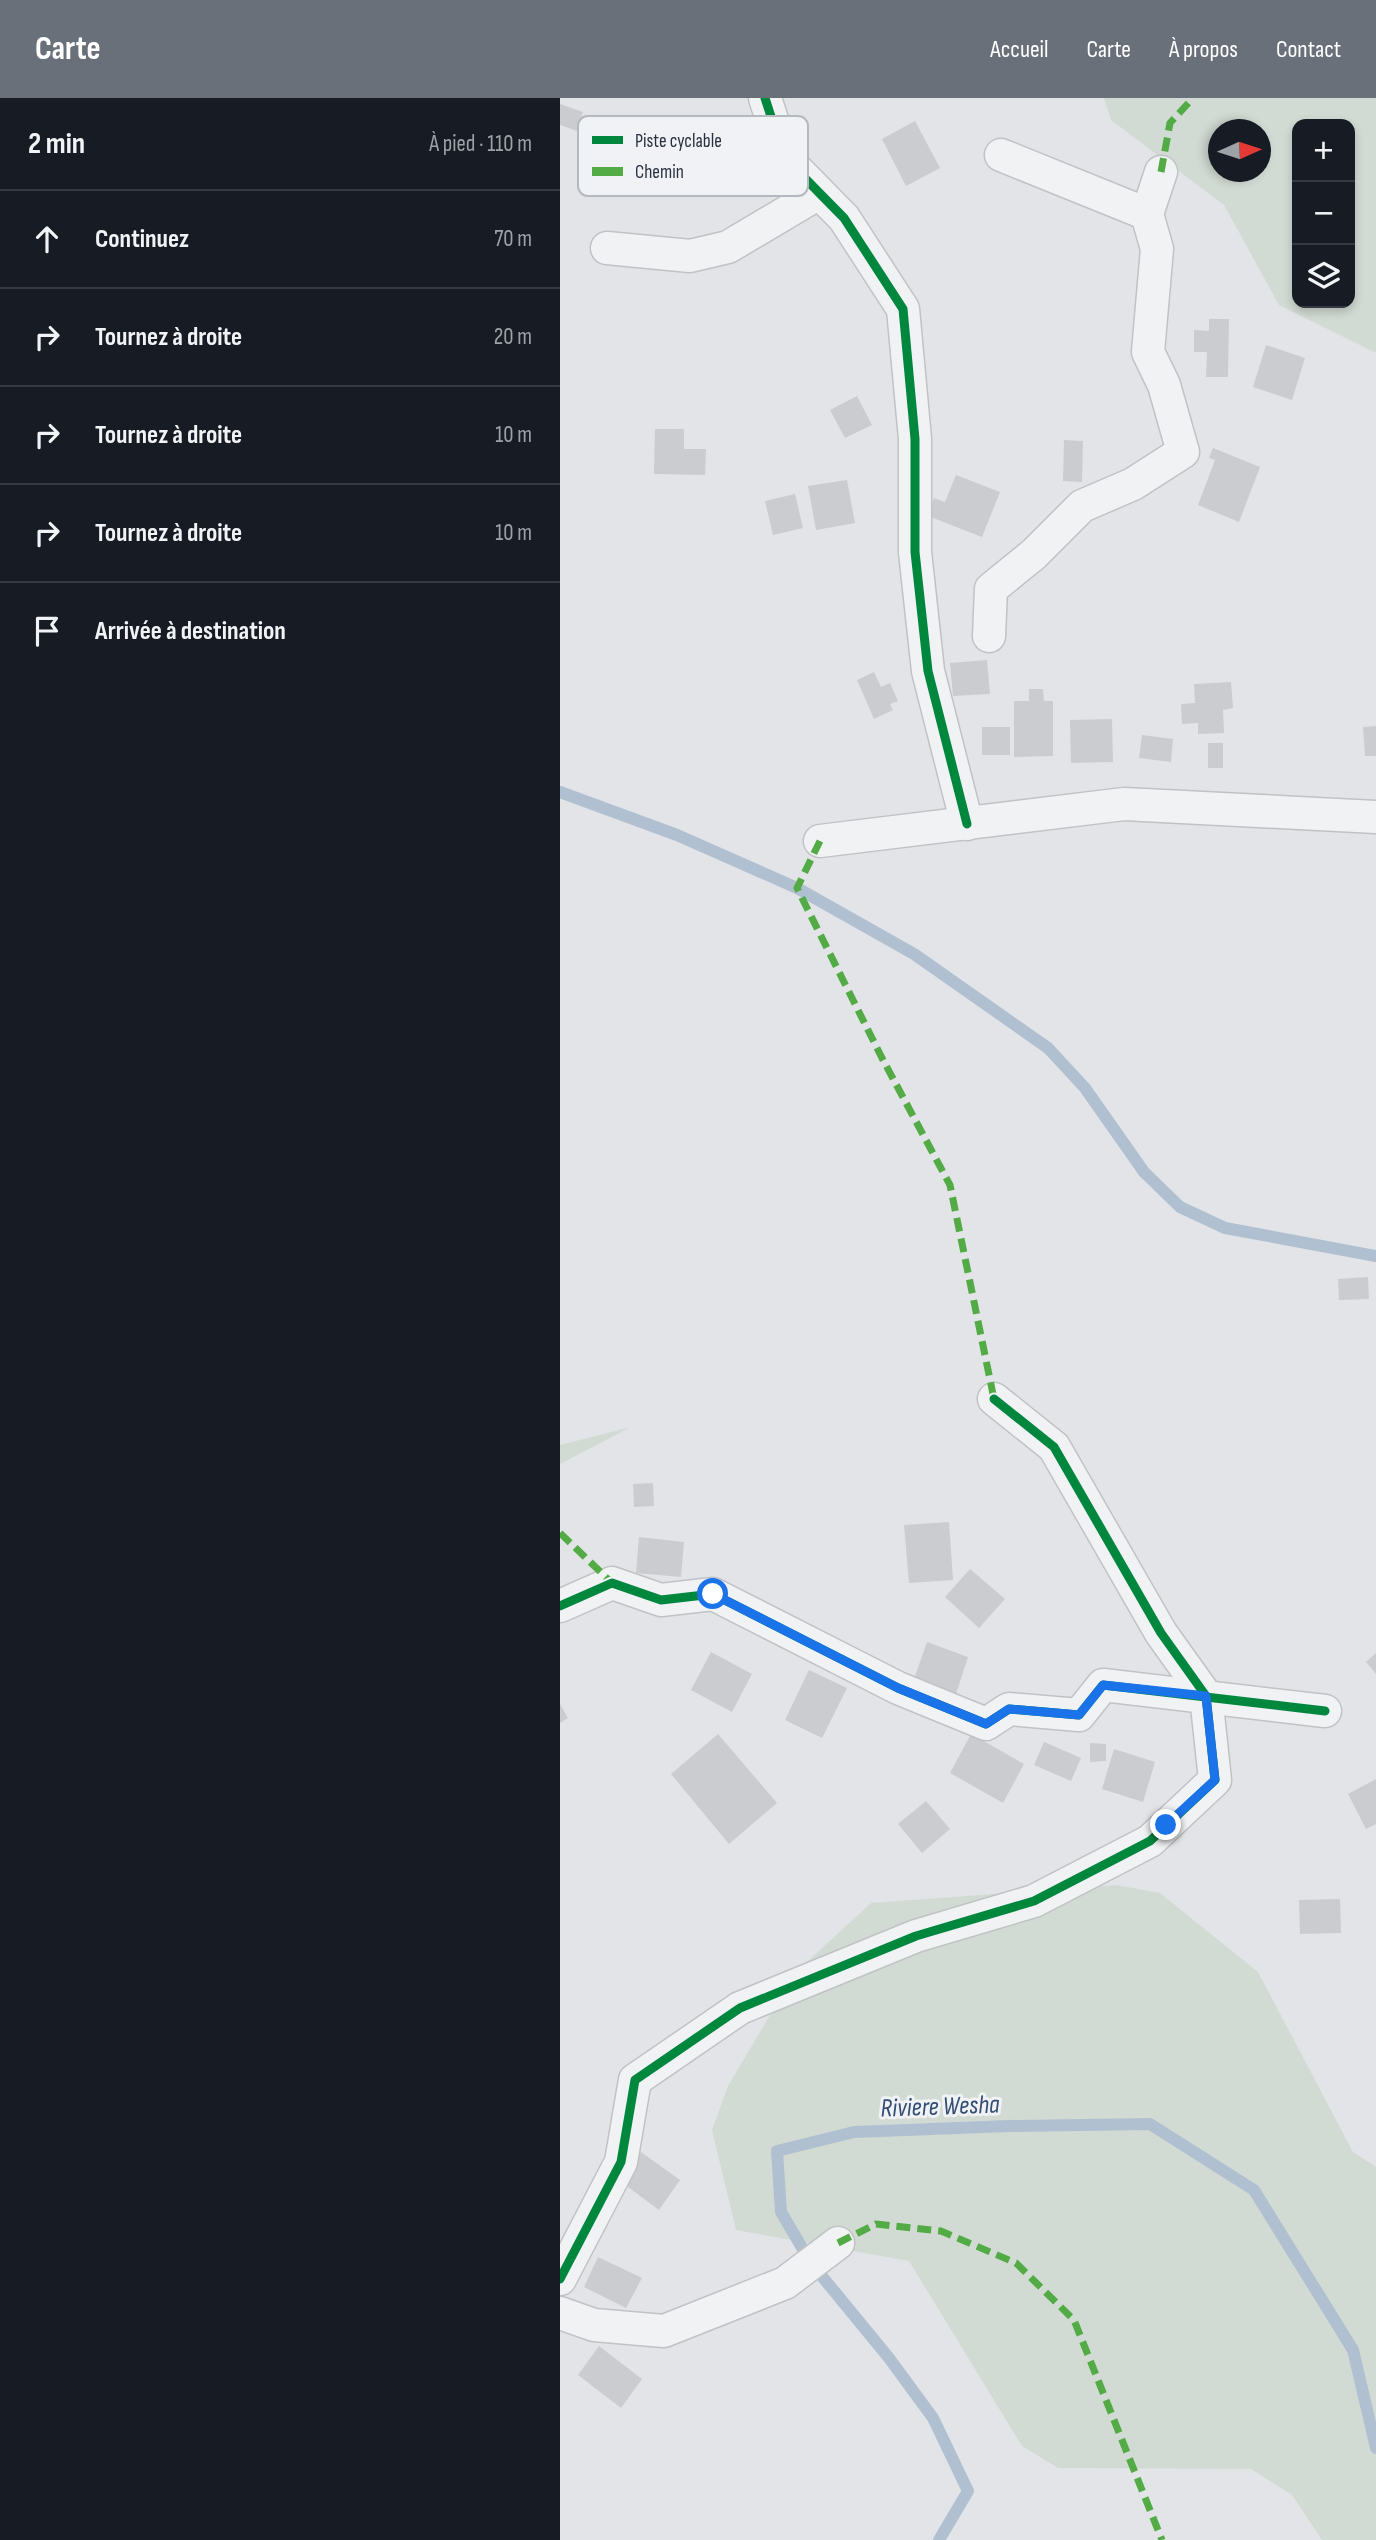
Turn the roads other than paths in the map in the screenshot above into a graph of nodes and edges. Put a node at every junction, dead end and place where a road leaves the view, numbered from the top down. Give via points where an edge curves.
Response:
1 (765, 98) edge
2 (771, 116) edge
3 (1001, 155) dead end
4 (1161, 172) dead end
5 (808, 182) edge
6 (819, 193) junction
7 (1147, 214) junction
8 (607, 248) dead end
9 (989, 636) dead end
10 (1376, 817) edge
11 (967, 824) junction
12 (820, 841) dead end
13 (994, 1399) dead end
14 (560, 1606) edge
15 (1206, 1696) junction
16 (1325, 1711) dead end
17 (838, 2243) dead end
18 (560, 2279) edge
19 (560, 2313) edge

1 - 2 street
3 - 7 street
4 - 7 street
5 - 6 street
6 - 8 street via 729,247 690,256
6 - 11 street via 844,218 903,309 915,439 915,552 928,671
7 - 9 street via 1157,249 1148,352 1164,386 1183,452 1133,484 1082,506 991,589
10 - 11 street via 1124,804
11 - 12 street
13 - 15 street via 1054,1447 1161,1633
14 - 15 street via 612,1583 662,1600 713,1594 898,1688 986,1724 1009,1709 1079,1715 1103,1685
15 - 16 street
15 - 18 street via 1215,1780 1150,1841 1034,1901 916,1936 740,2008 635,2080 621,2162
17 - 19 street via 785,2283 664,2331 594,2325

